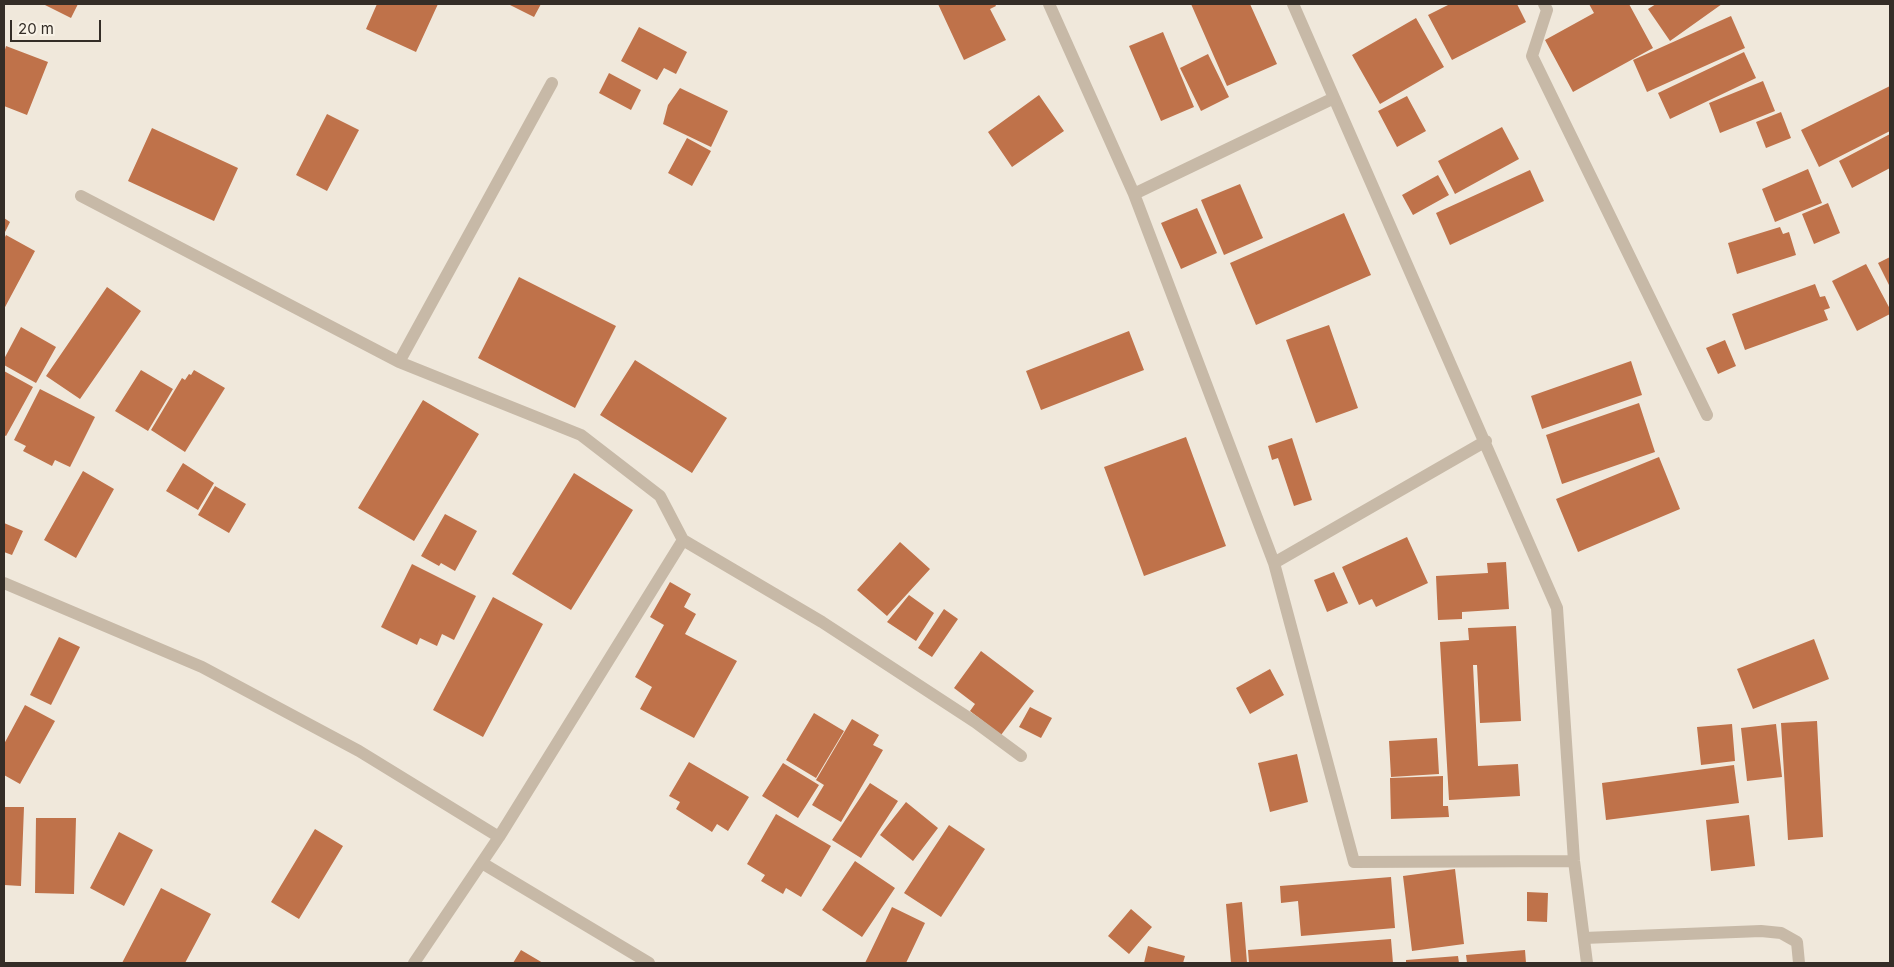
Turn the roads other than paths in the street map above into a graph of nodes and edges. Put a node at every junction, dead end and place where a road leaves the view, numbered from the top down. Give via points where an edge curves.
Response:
1 (1049, 4) edge
2 (1293, 4) edge
3 (1544, 4) edge
4 (552, 83) dead end
5 (1334, 98) junction
6 (1134, 194) junction
7 (81, 196) dead end
8 (399, 362) junction
9 (1707, 415) dead end
10 (1486, 441) junction
11 (683, 540) junction
12 (1274, 562) junction
13 (4, 583) edge
14 (1021, 756) dead end
15 (499, 837) junction
16 (1574, 861) junction
17 (482, 863) junction
18 (1584, 938) junction
19 (414, 963) edge
20 (649, 963) edge
21 (1587, 963) edge
22 (1800, 963) edge

1 - 6 street
2 - 5 street
3 - 9 street via 1547,10 1532,56
4 - 8 street
5 - 6 street
5 - 10 street
6 - 12 street
7 - 8 street
8 - 11 street via 580,435 660,496
10 - 12 street
10 - 16 street via 1557,608
11 - 14 street via 822,622 975,722
11 - 15 street
12 - 16 street via 1354,862
13 - 15 street via 202,667 359,751
15 - 17 street
16 - 18 street
17 - 19 street
17 - 20 street
18 - 21 street
18 - 22 street via 1781,932 1796,942

